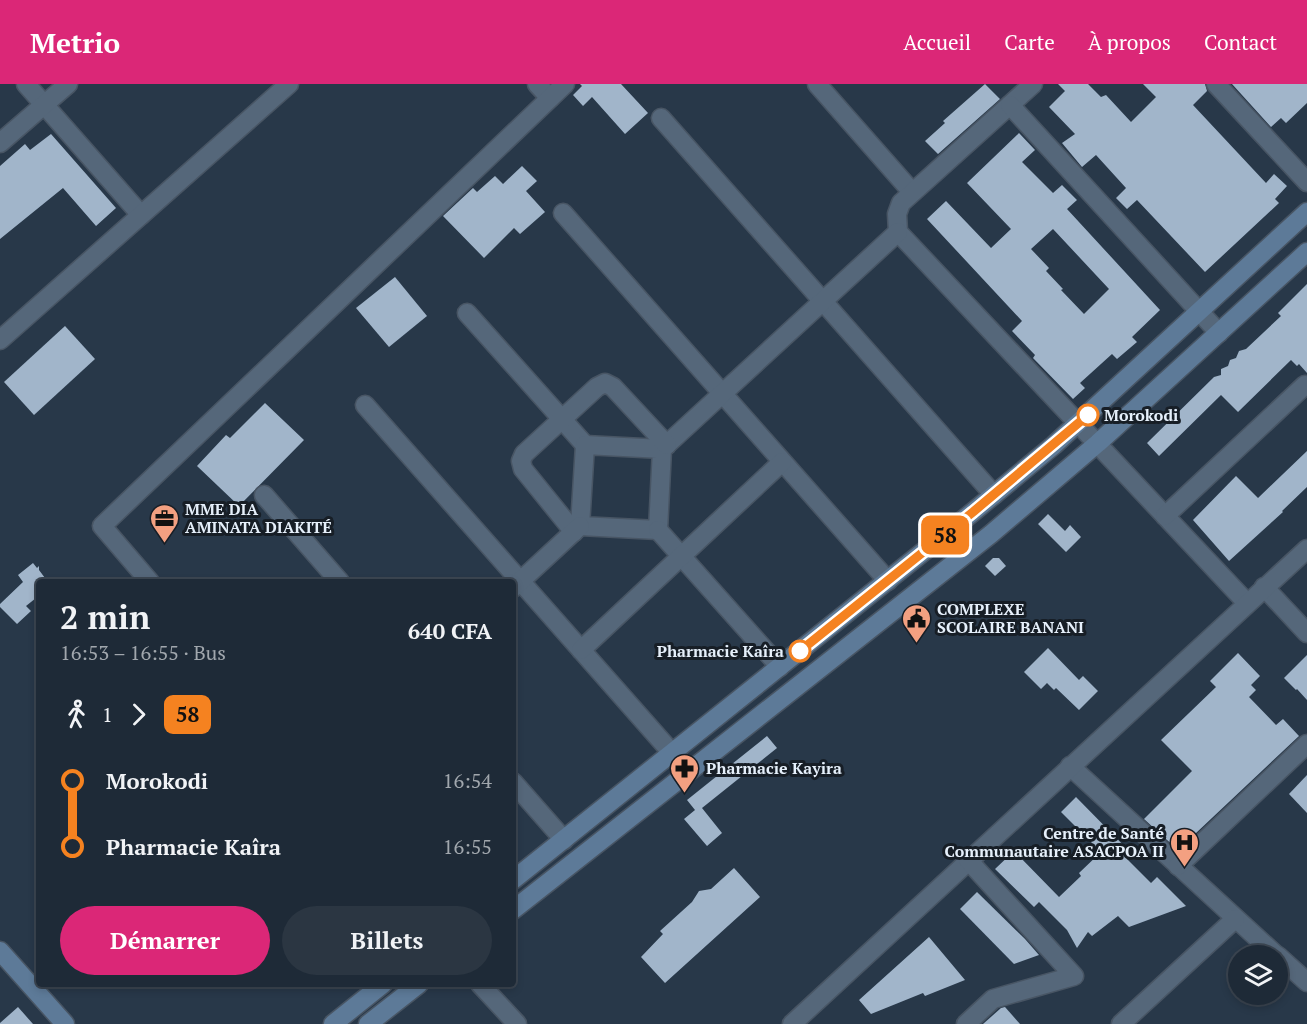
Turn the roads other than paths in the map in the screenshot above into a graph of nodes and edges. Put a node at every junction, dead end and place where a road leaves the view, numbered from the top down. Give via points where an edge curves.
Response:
1 (26, 84) edge
2 (68, 84) edge
3 (289, 84) edge
4 (537, 84) edge
5 (565, 84) edge
6 (817, 84) edge
7 (1216, 84) edge
8 (1018, 92) edge
9 (550, 98) junction
10 (44, 104) junction
11 (661, 118) dead end
12 (0, 142) edge
13 (1307, 182) edge
14 (912, 192) junction
15 (1307, 212) edge
16 (563, 213) dead end
17 (141, 215) junction
18 (898, 232) junction
19 (1307, 252) edge
20 (822, 301) junction
21 (1200, 312) junction
22 (467, 313) dead end
23 (1219, 333) junction
24 (0, 340) edge
25 (1305, 385) dead end
26 (722, 393) junction
27 (365, 405) dead end
28 (562, 419) junction
29 (1079, 423) junction
30 (1098, 443) junction
31 (585, 445) junction
32 (664, 447) junction
33 (783, 462) junction
34 (264, 495) dead end
35 (994, 495) junction
36 (1165, 516) junction
37 (577, 529) junction
38 (658, 530) junction
39 (1307, 549) edge
40 (681, 556) junction
41 (147, 579) edge
42 (337, 579) edge
43 (513, 579) edge
44 (888, 580) junction
45 (517, 584) edge
46 (1264, 587) junction
47 (1247, 603) junction
48 (1307, 633) edge
49 (581, 650) junction
50 (780, 667) junction
51 (1307, 744) edge
52 (672, 753) junction
53 (1070, 766) junction
54 (516, 785) edge
55 (564, 840) junction
56 (968, 860) junction
57 (1178, 866) junction
58 (516, 878) edge
59 (516, 908) edge
60 (1235, 919) junction
61 (1265, 945) edge
62 (0, 951) edge
63 (1288, 965) edge
64 (1307, 982) edge
65 (379, 987) edge
66 (415, 987) edge
67 (483, 987) edge
68 (65, 1024) edge
69 (333, 1024) edge
70 (368, 1024) edge
71 (517, 1024) edge
72 (792, 1024) edge
73 (966, 1024) edge
74 (1121, 1024) edge

1 - 10 street
2 - 10 street
3 - 17 street
4 - 9 street
5 - 9 street
6 - 14 street
7 - 13 street
8 - 14 street
8 - 21 street
9 - 41 street via 102,526
10 - 12 street
10 - 17 street
11 - 20 street
14 - 18 street via 897,214
15 - 21 street
16 - 26 street
17 - 24 street
18 - 20 street
18 - 29 street
19 - 23 street
20 - 26 street
20 - 35 street
21 - 23 street
21 - 29 street
22 - 28 street
23 - 30 street
25 - 36 street
26 - 32 street
26 - 33 street
27 - 43 street
28 - 31 street
28 - 32 street via 605,383 613,387
28 - 37 street via 524,454 521,465
29 - 30 street
29 - 35 street
30 - 36 street
30 - 59 street via 982,541
31 - 32 street
31 - 37 street
32 - 38 street
33 - 40 street
33 - 44 street
34 - 42 street
35 - 44 street
36 - 47 street
37 - 38 street
37 - 45 street
38 - 40 street
39 - 46 street
40 - 49 street
40 - 50 street
44 - 50 street
45 - 49 street
46 - 47 street
46 - 48 street
47 - 53 street
49 - 52 street
50 - 52 street
51 - 57 street
52 - 55 street
53 - 56 street
53 - 57 street
54 - 55 street
55 - 58 street
56 - 72 street
56 - 73 street via 1074,976 993,999
57 - 60 street
60 - 61 street
60 - 74 street
62 - 68 street
63 - 64 street
65 - 69 street
66 - 70 street
67 - 71 street

